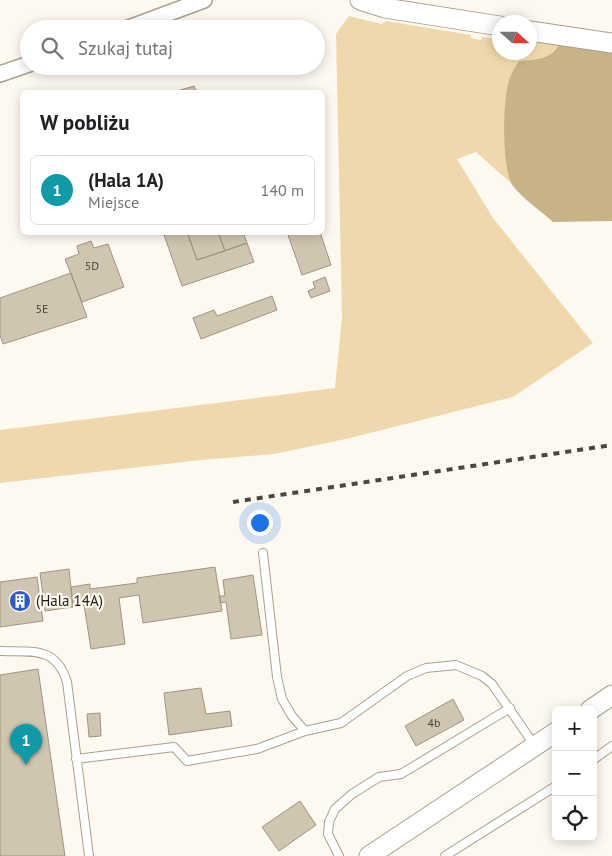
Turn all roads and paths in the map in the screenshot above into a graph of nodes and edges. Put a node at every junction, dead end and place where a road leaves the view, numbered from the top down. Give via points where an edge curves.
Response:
1 (204, 0) edge
2 (360, 0) edge
3 (150, 20) edge
4 (492, 25) edge
5 (537, 31) edge
6 (612, 43) edge
7 (20, 67) edge
8 (0, 74) edge
9 (263, 553) dead end
10 (0, 651) edge
11 (612, 695) edge
12 (596, 706) edge
13 (510, 708) junction
14 (304, 731) junction
15 (552, 735) edge
16 (535, 746) junction
17 (612, 746) edge
18 (597, 757) edge
19 (76, 759) junction
20 (552, 789) edge
21 (89, 856) edge
22 (339, 856) edge
23 (368, 856) edge
24 (445, 856) edge

1 - 3 street
2 - 4 street via 385,8
5 - 6 street
7 - 8 street
9 - 14 lane via 282,699
10 - 19 lane via 42,653 58,662 67,682
11 - 12 street
13 - 14 lane via 482,676 456,665 443,666 426,668 406,676 341,723
13 - 16 lane
13 - 22 lane via 401,774 380,777 334,809 328,834
14 - 19 lane via 257,748 187,760 174,747
15 - 16 street
16 - 23 street
17 - 18 lane
19 - 21 lane
20 - 24 lane

